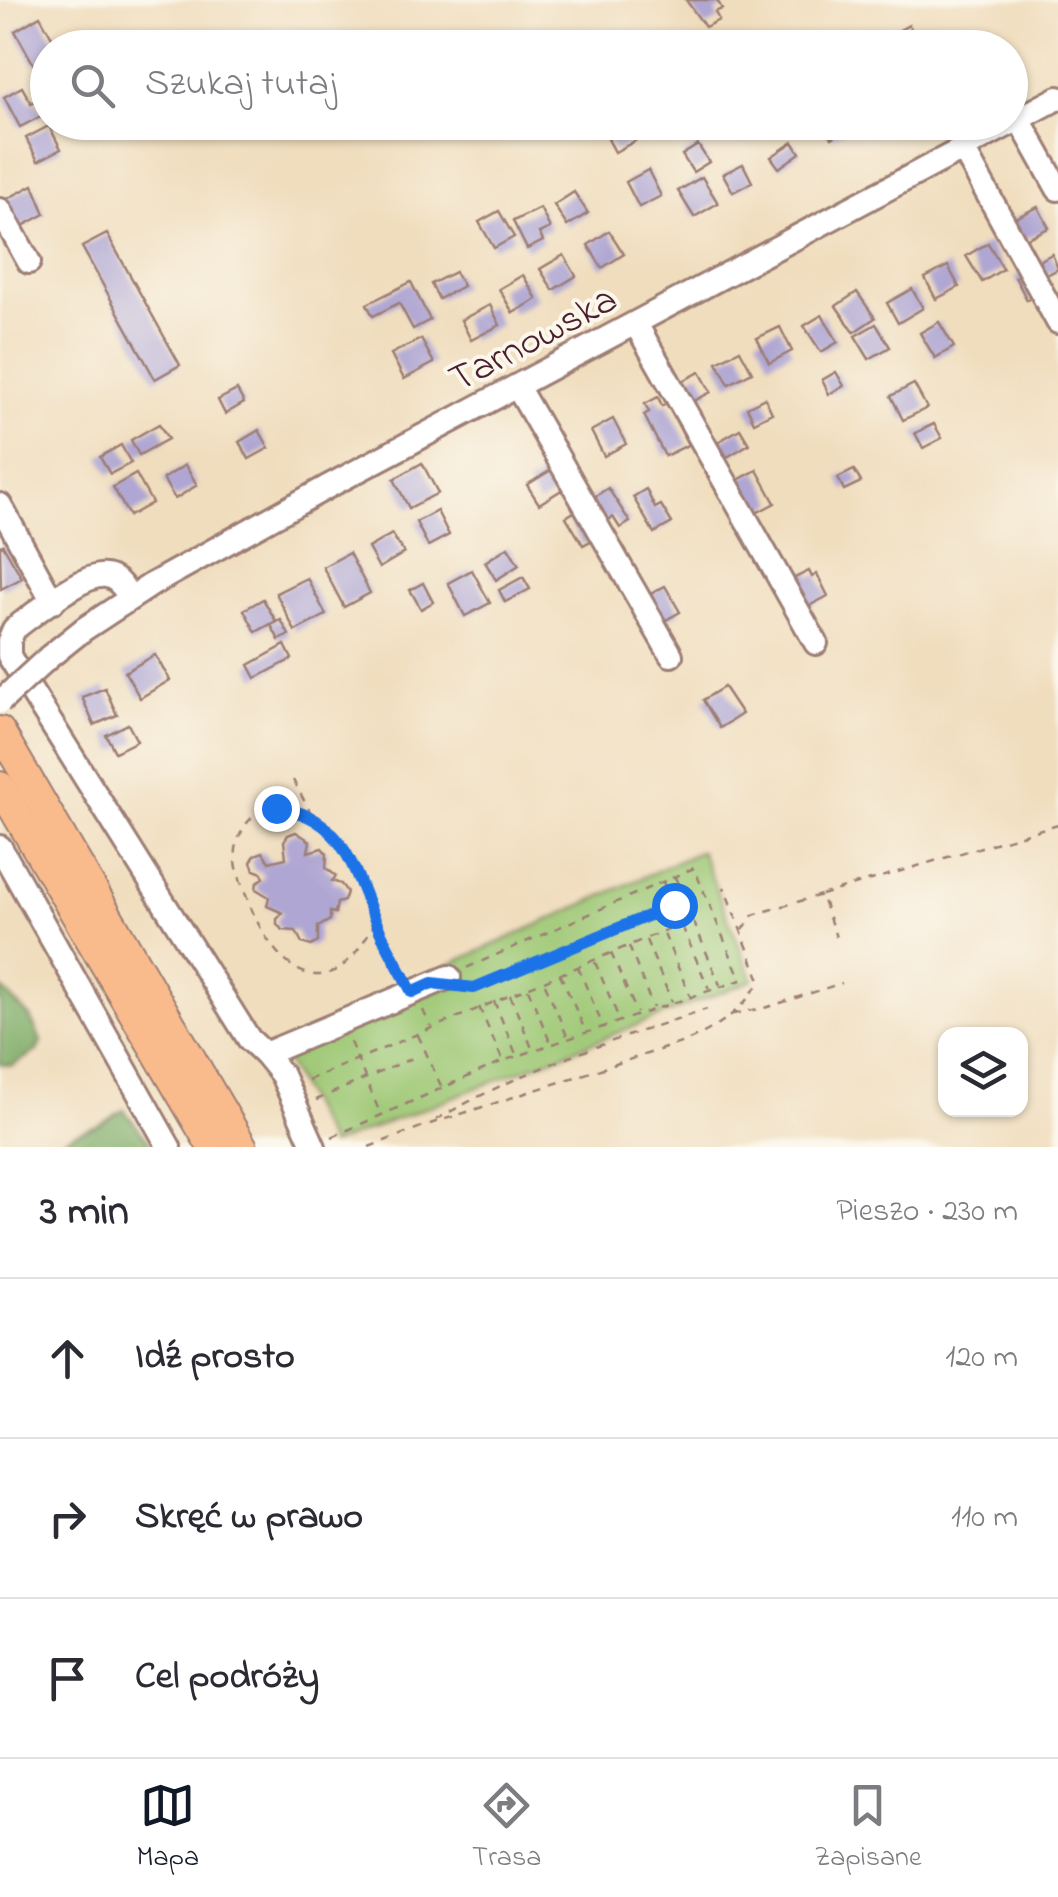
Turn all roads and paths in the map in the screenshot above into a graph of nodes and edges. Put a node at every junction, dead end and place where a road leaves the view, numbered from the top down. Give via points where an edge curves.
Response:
1 (1058, 98) edge
2 (1028, 114) edge
3 (1028, 135) edge
4 (980, 140) edge
5 (963, 149) junction
6 (1058, 189) edge
7 (0, 210) edge
8 (29, 262) dead end
9 (1058, 322) edge
10 (636, 324) junction
11 (518, 388) junction
12 (0, 506) edge
13 (131, 597) junction
14 (53, 602) junction
15 (816, 642) dead end
16 (671, 655) dead end
17 (0, 702) edge
18 (0, 731) edge
19 (293, 780) dead end
20 (0, 786) edge
21 (313, 816) junction
22 (1058, 824) edge
23 (0, 848) edge
24 (674, 876) junction
25 (663, 882) junction
26 (724, 887) dead end
27 (821, 896) junction
28 (684, 901) junction
29 (674, 905) junction
30 (692, 919) junction
31 (374, 920) junction
32 (681, 924) junction
33 (663, 931) junction
34 (742, 931) junction
35 (836, 937) dead end
36 (646, 939) junction
37 (629, 946) junction
38 (611, 953) junction
39 (594, 960) junction
40 (577, 967) junction
41 (560, 974) junction
42 (544, 981) junction
43 (842, 983) dead end
44 (434, 986) junction
45 (721, 987) junction
46 (527, 988) junction
47 (710, 991) junction
48 (510, 995) junction
49 (691, 997) junction
50 (494, 1001) junction
51 (672, 1003) junction
52 (479, 1008) junction
53 (654, 1009) junction
54 (707, 1009) dead end
55 (637, 1014) junction
56 (733, 1014) junction
57 (620, 1020) junction
58 (602, 1026) junction
59 (431, 1027) junction
60 (585, 1032) junction
61 (417, 1033) junction
62 (348, 1037) dead end
63 (568, 1038) junction
64 (550, 1043) junction
65 (533, 1049) junction
66 (265, 1054) junction
67 (517, 1055) junction
68 (415, 1057) dead end
69 (357, 1058) junction
70 (503, 1061) junction
71 (366, 1078) junction
72 (308, 1080) dead end
73 (442, 1087) junction
74 (316, 1100) dead end
75 (381, 1114) junction
76 (430, 1124) junction
77 (335, 1134) dead end
78 (169, 1147) edge
79 (212, 1147) edge
80 (243, 1147) edge
81 (314, 1147) edge
82 (370, 1147) edge

1 - 2 street, Tarnowska
3 - 6 street
4 - 5 street, Tarnowska
5 - 9 street
5 - 10 street, Tarnowska
7 - 8 street
10 - 11 street, Tarnowska
10 - 15 street
11 - 13 street, Tarnowska
11 - 16 street
12 - 14 street
13 - 14 street via 108,576 92,576
13 - 17 street, Tarnowska, bridge
14 - 66 street via 14,629 9,656 238,1026
18 - 80 main road
19 - 21 path
20 - 79 main road
21 - 31 path via 350,859
21 - 31 path via 276,808 254,815 244,828 236,861 254,914 282,959 309,976 323,976 347,961
22 - 27 path
23 - 78 street
24 - 25 path
24 - 28 path
24 - 45 path via 694,868 741,980
25 - 29 path
25 - 44 path
26 - 34 path
27 - 34 path via 753,915
27 - 35 path
28 - 29 path
28 - 30 path
29 - 32 path
29 - 44 path via 474,988
30 - 32 path
30 - 45 path
31 - 44 path
32 - 33 path
32 - 47 path
33 - 36 path
33 - 49 path
34 - 56 path via 760,980
36 - 37 path
36 - 51 path
37 - 38 path
37 - 53 path
38 - 39 path
38 - 55 path
39 - 40 path
39 - 57 path
40 - 41 path
40 - 58 path
41 - 42 path
41 - 60 path
42 - 46 path
42 - 63 path
43 - 56 path
44 - 59 path
44 - 66 street
45 - 47 path
46 - 48 path
46 - 64 path
47 - 49 path
48 - 50 path
48 - 65 path
49 - 51 path
50 - 52 path
50 - 67 path
51 - 53 path
52 - 59 path
52 - 70 path
53 - 55 path
54 - 76 path via 537,1070
55 - 57 path
56 - 76 path via 687,1041
57 - 58 path
58 - 60 path
59 - 61 path
60 - 63 path
61 - 69 path
61 - 73 path
62 - 69 path
63 - 64 path
64 - 65 path
65 - 67 path
66 - 81 street via 282,1075
67 - 70 path
68 - 71 path
69 - 71 path
69 - 72 path
70 - 73 path
71 - 74 path
71 - 75 path
73 - 75 path
75 - 77 path
76 - 82 path

